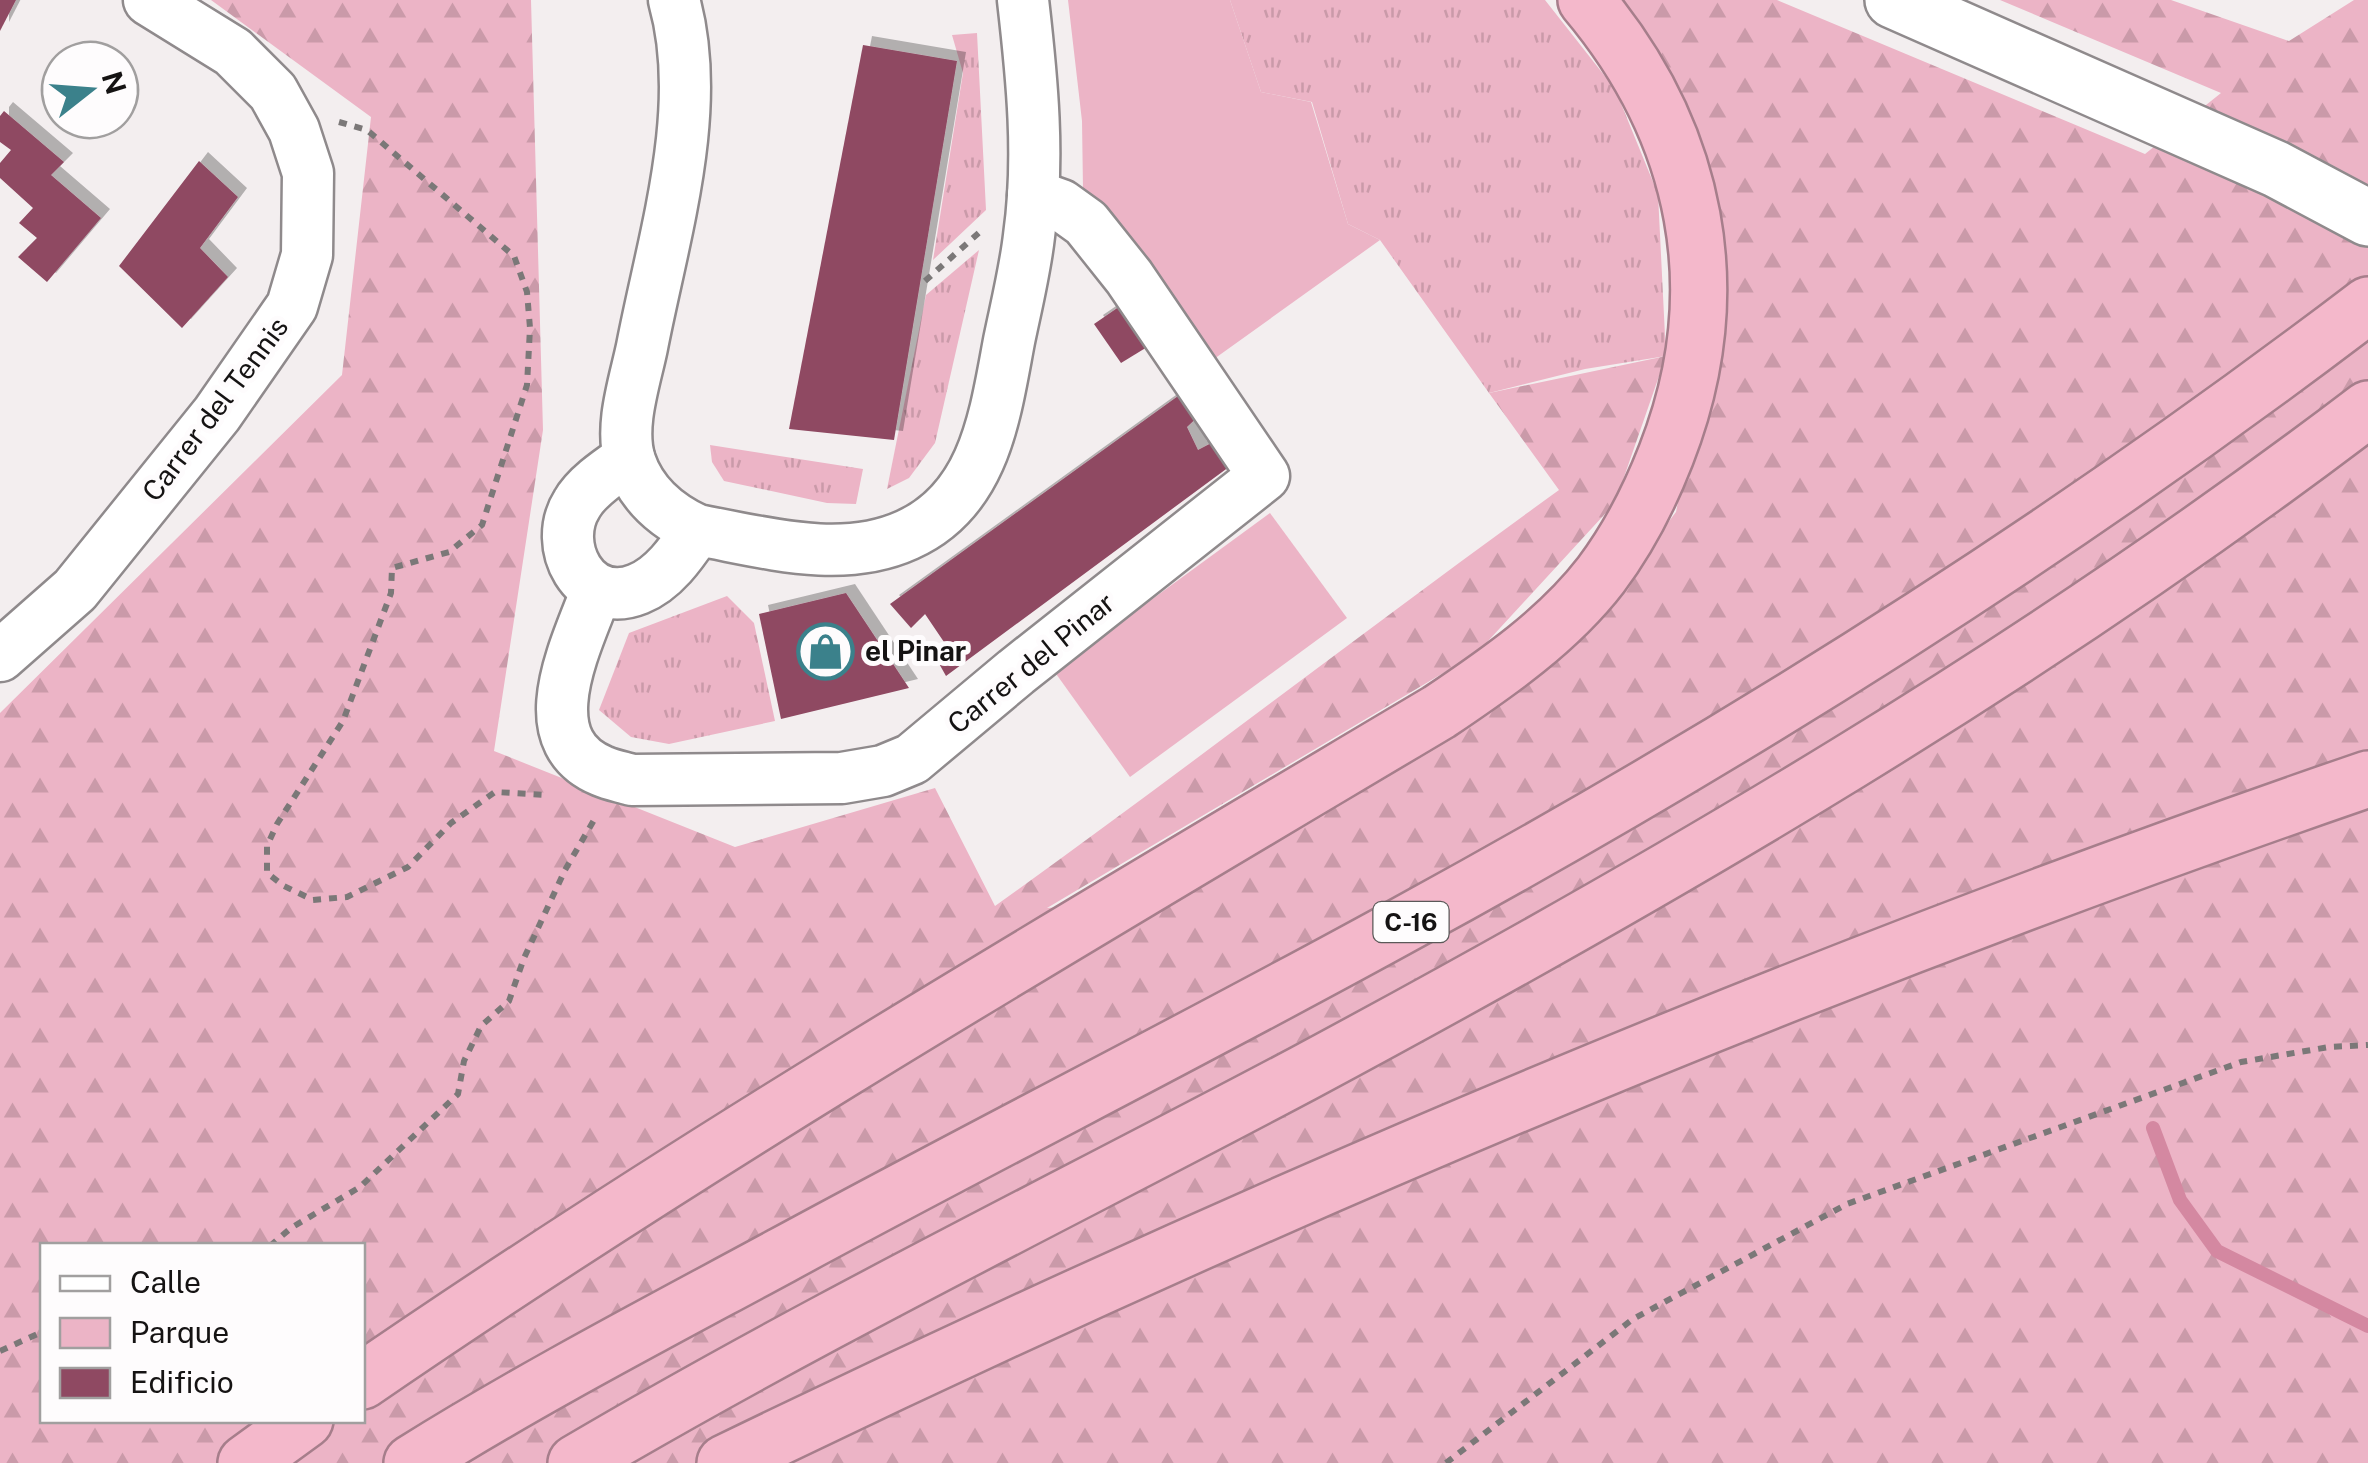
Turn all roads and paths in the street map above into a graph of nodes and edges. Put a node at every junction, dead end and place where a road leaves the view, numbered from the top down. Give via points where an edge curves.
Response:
1 (150, 0) edge
2 (674, 0) edge
3 (1023, 0) edge
4 (1586, 0) edge
5 (1894, 0) edge
6 (294, 130) junction
7 (1032, 195) junction
8 (2368, 218) edge
9 (983, 229) dead end
10 (926, 280) dead end
11 (2366, 306) edge
12 (2368, 410) edge
13 (629, 458) junction
14 (698, 530) junction
15 (596, 592) junction
16 (0, 656) edge
17 (2368, 779) edge
18 (560, 796) dead end
19 (596, 810) dead end
20 (2368, 1045) edge
21 (274, 1243) edge
22 (40, 1333) edge
23 (0, 1351) edge
24 (365, 1379) edge
25 (301, 1423) edge
26 (246, 1463) edge
27 (412, 1463) edge
28 (576, 1463) edge
29 (725, 1463) edge
30 (1446, 1463) edge

1 - 6 street, Carrer del Tennis via 233,52 273,92
2 - 13 street via 686,60 685,128 630,406
3 - 7 street
4 - 24 highway via 1660,110 1694,222 1701,284 1677,428 1656,480 1601,575 1536,640 1439,712 825,1083
5 - 8 main road via 2276,169
6 - 16 street, Carrer del Tennis via 308,173 309,214 307,255 292,306 217,414 75,590
6 - 18 path via 328,119 367,130 481,225 514,256 530,328 527,385 482,525 449,552 392,568 391,593 344,721 277,824 267,846 267,872 313,900 347,897 408,867 451,823 495,792
7 - 14 street via 1030,237 992,431 953,501 910,534 862,550 834,552
7 - 15 street, Carrer del Pinar via 1086,222 1264,476 912,759 842,778 632,780 582,759 568,739 562,685
9 - 10 path
11 - 27 highway, C-16 via 2141,473 1864,657 1669,776 1388,934 588,1359
12 - 28 highway via 1962,692 1725,840
13 - 14 street via 657,504
13 - 15 street via 578,500 570,518 572,556
14 - 15 street via 673,563 641,588
17 - 29 highway via 2140,858 1541,1092 913,1372
19 - 21 path via 510,1000 480,1026 458,1094 360,1186
20 - 30 path via 2241,1062 1847,1204 1632,1319
22 - 23 path
25 - 26 highway

